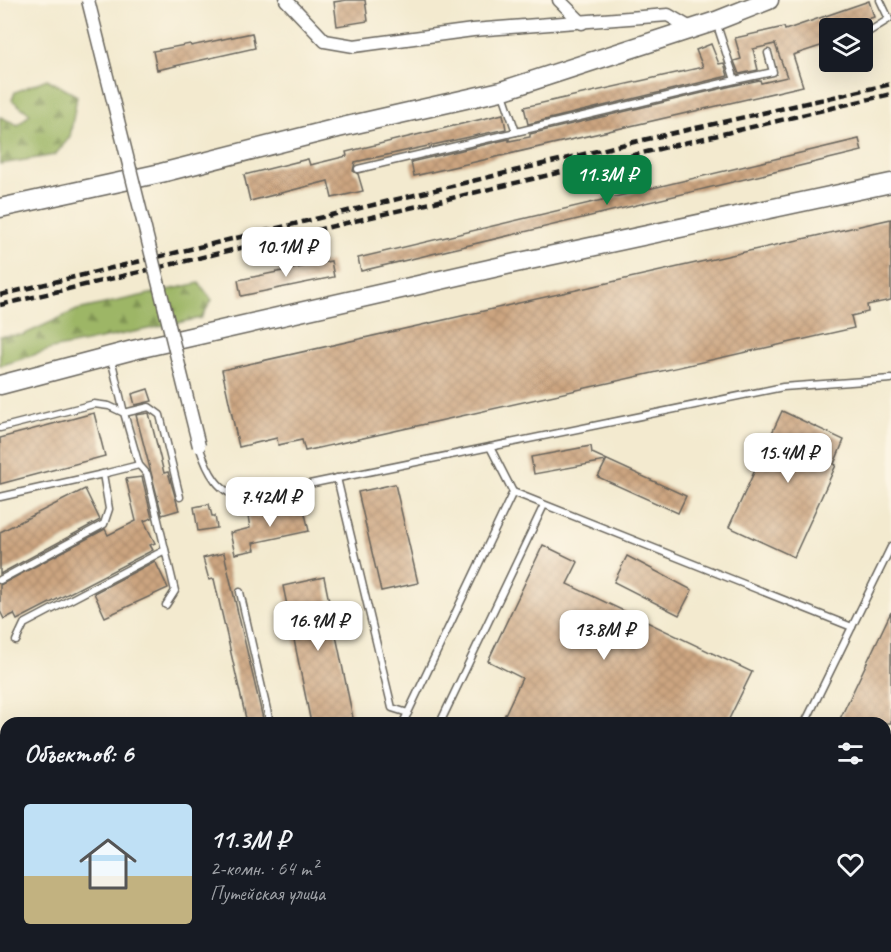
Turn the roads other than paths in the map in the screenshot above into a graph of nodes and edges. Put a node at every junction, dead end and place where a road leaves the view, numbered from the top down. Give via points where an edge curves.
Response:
1 (88, 0) edge
2 (286, 0) edge
3 (559, 0) edge
4 (769, 0) edge
5 (880, 0) edge
6 (716, 21) junction
7 (582, 22) junction
8 (692, 29) junction
9 (873, 29) edge
10 (768, 53) dead end
11 (735, 80) junction
12 (501, 91) junction
13 (516, 132) junction
14 (358, 169) dead end
15 (891, 183) edge
16 (0, 208) edge
17 (111, 355) junction
18 (891, 379) edge
19 (0, 385) edge
20 (124, 413) junction
21 (0, 428) edge
22 (199, 446) joint
23 (490, 447) junction
24 (139, 465) junction
25 (103, 474) junction
26 (337, 478) junction
27 (513, 492) junction
28 (0, 497) edge
29 (180, 497) dead end
30 (544, 505) junction
31 (891, 547) edge
32 (165, 550) junction
33 (0, 580) edge
34 (240, 592) dead end
35 (166, 605) dead end
36 (852, 627) junction
37 (16, 641) dead end
38 (408, 713) junction
39 (269, 717) edge
40 (406, 717) edge
41 (443, 717) edge
42 (808, 717) edge

1 - 22 street, bridge
2 - 7 street via 325,41 354,46 473,30
3 - 7 street
4 - 6 main road
5 - 9 lane via 889,19
6 - 8 main road
6 - 11 lane
7 - 8 street via 668,15
8 - 12 main road
10 - 11 lane via 773,72
11 - 13 lane
12 - 13 lane
12 - 16 main road
13 - 14 lane
15 - 17 main road
17 - 19 main road
17 - 20 lane
18 - 23 lane via 783,387
20 - 21 lane via 94,404
20 - 24 lane
20 - 29 lane via 149,407 160,416
22 - 26 lane via 206,468 217,483 228,493 248,498
23 - 26 lane
23 - 27 lane
24 - 25 lane
24 - 32 lane via 147,474
25 - 28 lane
25 - 33 lane via 109,509 104,524
26 - 38 lane via 392,708
27 - 30 lane
27 - 38 lane
30 - 36 lane
30 - 41 lane
31 - 36 lane
32 - 35 lane via 175,591
32 - 37 lane via 24,624
34 - 39 lane
36 - 42 lane
38 - 40 lane

